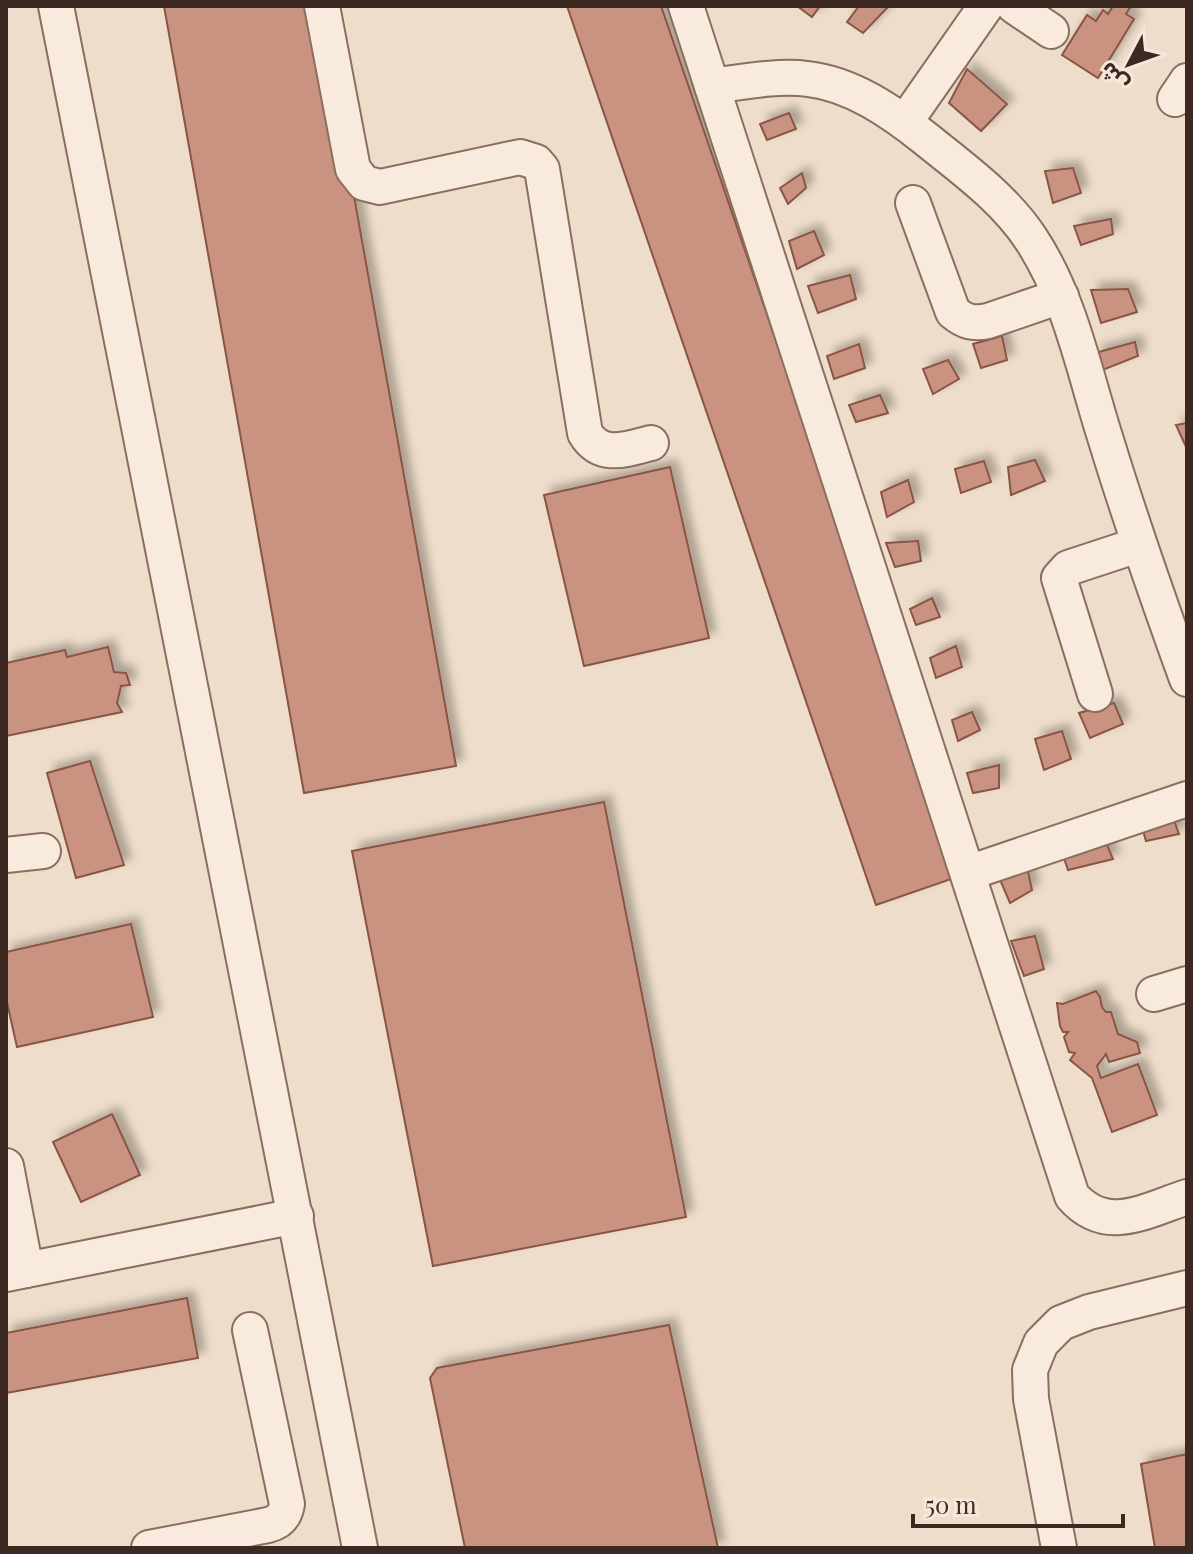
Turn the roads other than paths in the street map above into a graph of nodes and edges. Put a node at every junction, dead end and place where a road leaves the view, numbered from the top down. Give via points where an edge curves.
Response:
1 (56, 6) edge
2 (322, 6) edge
3 (686, 6) edge
4 (986, 6) edge
5 (1014, 6) edge
6 (1051, 31) dead end
7 (712, 86) junction
8 (905, 122) junction
9 (913, 203) dead end
10 (1061, 296) junction
11 (651, 443) dead end
12 (1138, 545) junction
13 (1187, 679) edge
14 (1095, 694) dead end
15 (1187, 799) edge
16 (43, 851) dead end
17 (6, 855) edge
18 (968, 873) junction
19 (1187, 984) edge
20 (1154, 994) dead end
21 (6, 1166) edge
22 (1187, 1197) edge
23 (296, 1216) junction
24 (16, 1272) edge
25 (1187, 1288) edge
26 (250, 1330) dead end
27 (149, 1548) edge
28 (360, 1548) edge
29 (1059, 1548) edge

1 - 23 street
2 - 11 street via 353,169 364,183 380,187 520,157 542,169 585,433 607,451
3 - 7 street
4 - 8 street
5 - 6 street
7 - 8 street via 809,79 861,96
7 - 18 street
8 - 10 street via 1009,211 1036,246
9 - 10 street via 953,312 963,321 988,321
10 - 12 street
12 - 13 street
12 - 14 street via 1068,568 1059,578
15 - 18 street
16 - 17 street
18 - 22 street via 1072,1196 1098,1217 1115,1218
19 - 20 street
21 - 24 street
23 - 24 street
23 - 28 street
25 - 29 street via 1089,1312 1061,1323 1041,1343 1030,1370 1031,1399
26 - 27 street via 286,1512 268,1525

